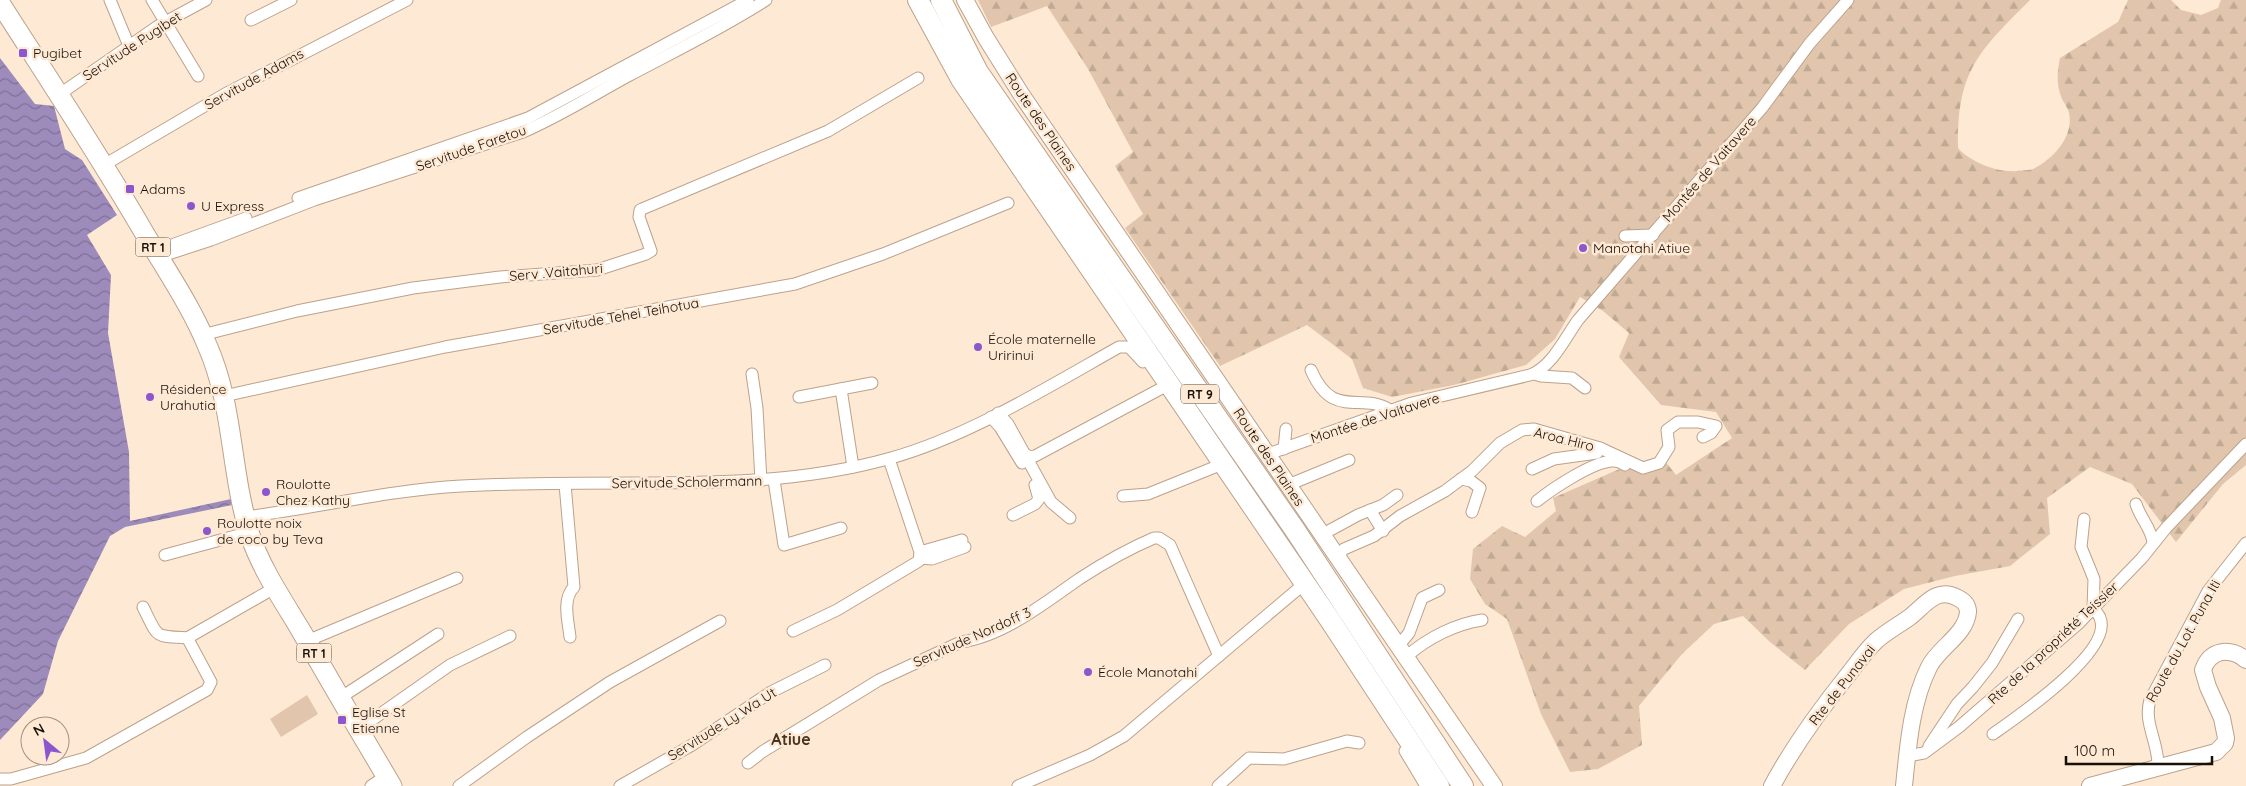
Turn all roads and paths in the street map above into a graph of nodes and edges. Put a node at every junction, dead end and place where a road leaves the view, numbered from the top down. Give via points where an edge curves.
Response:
1 (4, 0) edge
2 (110, 0) edge
3 (152, 0) edge
4 (206, 0) edge
5 (291, 0) edge
6 (407, 0) edge
7 (748, 0) edge
8 (766, 0) edge
9 (918, 0) edge
10 (941, 0) edge
11 (965, 0) edge
12 (1848, 0) edge
13 (0, 3) edge
14 (251, 20) dead end
15 (165, 22) junction
16 (129, 46) junction
17 (198, 76) dead end
18 (918, 78) dead end
19 (60, 94) junction
20 (104, 165) junction
21 (1008, 203) dead end
22 (1653, 234) junction
23 (1625, 236) dead end
24 (158, 254) junction
25 (202, 335) junction
26 (1311, 370) dead end
27 (752, 374) dead end
28 (1534, 374) junction
29 (872, 383) dead end
30 (1162, 388) junction
31 (1585, 388) dead end
32 (841, 389) junction
33 (224, 396) junction
34 (799, 397) dead end
35 (1390, 410) junction
36 (994, 415) junction
37 (1286, 429) dead end
38 (1703, 437) dead end
39 (2246, 444) edge
40 (1600, 448) junction
41 (1284, 449) junction
42 (1025, 454) junction
43 (1268, 454) junction
44 (889, 459) junction
45 (1349, 460) dead end
46 (1659, 463) junction
47 (853, 467) junction
48 (1214, 467) junction
49 (1532, 469) dead end
50 (1461, 479) junction
51 (774, 480) junction
52 (761, 481) junction
53 (565, 484) junction
54 (1288, 485) junction
55 (1396, 495) dead end
56 (1123, 496) dead end
57 (1537, 501) dead end
58 (2136, 504) dead end
59 (1370, 510) junction
60 (1472, 512) dead end
61 (1012, 515) dead end
62 (1070, 518) dead end
63 (2084, 519) dead end
64 (247, 524) junction
65 (840, 528) dead end
66 (1383, 531) junction
67 (1323, 534) junction
68 (963, 543) dead end
69 (2153, 543) junction
70 (2246, 543) edge
71 (920, 555) junction
72 (165, 556) dead end
73 (1338, 556) junction
74 (457, 578) dead end
75 (276, 587) junction
76 (1298, 589) junction
77 (1439, 590) dead end
78 (143, 607) dead end
79 (2093, 608) junction
80 (2018, 619) dead end
81 (1482, 620) dead end
82 (720, 621) dead end
83 (793, 631) dead end
84 (438, 634) dead end
85 (510, 636) dead end
86 (570, 637) dead end
87 (189, 638) junction
88 (307, 640) junction
89 (1403, 650) junction
90 (1219, 656) junction
91 (2246, 660) edge
92 (825, 665) dead end
93 (340, 698) junction
94 (359, 729) junction
95 (1993, 734) dead end
96 (1359, 743) dead end
97 (1924, 754) junction
98 (1907, 756) junction
99 (748, 763) dead end
100 (2158, 767) junction
101 (8, 781) edge
102 (383, 783) edge
103 (459, 786) edge
104 (620, 786) edge
105 (1018, 786) edge
106 (1218, 786) edge
107 (1426, 786) edge
108 (1439, 786) edge
109 (1463, 786) edge
110 (1494, 786) edge
111 (1772, 786) edge
112 (1904, 786) edge
113 (2090, 786) edge

1 - 13 street
2 - 16 street
3 - 15 street
4 - 15 street, Servitude Pugibet
5 - 14 street
6 - 20 street, Servitude Adams via 225,94
7 - 24 street, Servitude Faretou via 515,124 319,189
8 - 24 street, Servitude Faretou via 707,36 523,132 314,200 211,240
9 - 108 highway, RT 9 via 961,79 1330,620
10 - 109 highway, Route des Plaines / RT 9 via 978,72 1295,530
11 - 43 main road, Route des Plaines via 1020,92
12 - 22 street, Montée de Vaitavere via 1810,43 1762,108
13 - 19 main road, RT 1
15 - 16 street, Servitude Pugibet
15 - 17 street
16 - 19 street, Servitude Pugibet
18 - 25 street, Serv .Vaitahuri via 828,131 642,208 639,217 650,251 646,254 597,270 500,277 414,288 297,311
19 - 20 main road, RT 1
20 - 24 main road, RT 1
21 - 33 street, Servitude Tehei Teihotua via 892,250 795,284 445,347
22 - 23 street
22 - 28 street, Montée de Vaitavere
24 - 25 main road, RT 1
25 - 33 main road, RT 1 via 216,366
26 - 35 street via 1324,390 1337,400 1380,405
27 - 52 street
28 - 31 street via 1572,378
28 - 35 street, Montée de Vaitavere
29 - 32 street
30 - 36 street, Servitude Scholermann via 1129,346 1119,347
30 - 42 street via 1035,456
30 - 48 street
32 - 34 street
32 - 47 street
33 - 64 main road, RT 1
35 - 41 street, Montée de Vaitavere
36 - 42 street via 1004,418
36 - 44 street, Servitude Scholermann via 944,439
36 - 61 street via 1040,496 1035,504
37 - 41 street
38 - 46 street via 1716,426 1678,422 1667,430 1669,447
39 - 69 street, Rte de la propriété Teissier
40 - 46 street, Aroa Hiro via 1643,468
40 - 49 street via 1597,453 1554,459
40 - 50 street, Aroa Hiro via 1534,429 1522,430 1500,443
41 - 43 street, Montée de Vaitavere
42 - 62 street via 1051,502
43 - 54 main road, Route des Plaines
44 - 47 street, Servitude Scholermann
44 - 71 street
45 - 54 street
46 - 57 street via 1649,473 1614,460 1571,477
47 - 51 street, Servitude Scholermann
48 - 56 street via 1148,494
48 - 76 street
50 - 60 street via 1480,488
50 - 66 street, Aroa Hiro via 1400,516
51 - 52 street, Servitude Scholermann
51 - 65 street via 784,545
52 - 53 street, Servitude Scholermann
53 - 64 street, Servitude Scholermann via 415,490 312,508
53 - 86 street via 574,587 569,590 566,602
54 - 67 main road, Route des Plaines
55 - 59 street
58 - 69 street
59 - 66 street
59 - 67 street
63 - 79 street via 2082,547 2094,579
64 - 72 street, Servitude Scholermann
64 - 75 main road, RT 1
66 - 73 street, Aroa Hiro via 1348,547
67 - 73 main road, Route des Plaines
68 - 71 street via 932,559
69 - 79 street, Rte de la propriété Teissier
70 - 100 street, Route du Lot. Puna Iti via 2211,587 2150,700 2148,718 2159,753
71 - 83 street via 838,610
73 - 89 main road, Route des Plaines
74 - 88 street
75 - 87 street
75 - 88 main road, RT 1
76 - 90 street
76 - 107 street via 1369,692
77 - 89 street via 1422,598
78 - 87 street via 161,637
79 - 95 street via 2100,618 2100,630 2084,659 2035,704
79 - 97 street, Rte de la propriété Teissier via 1982,708
80 - 97 street via 1992,662 1957,704
81 - 89 street via 1458,626
82 - 103 street via 610,682 527,736
84 - 93 street
85 - 94 street via 450,665
87 - 101 street via 211,682 207,690 86,758
88 - 93 main road, RT 1
89 - 110 main road, Route des Plaines
90 - 99 street, Servitude Nordoff 3 via 1170,545 1154,538 1099,567 1017,620 879,680
90 - 105 street via 1111,744
91 - 100 main road via 2232,652 2217,653 2207,660 2203,670 2226,731 2222,747 2209,754
92 - 104 street, Servitude Ly Wa Ut via 771,692 692,745
93 - 94 main road, RT 1
94 - 102 main road, RT 1
96 - 106 street via 1347,741 1284,759 1249,758
97 - 98 street
98 - 111 main road, Rte de Punavai via 1916,707 1929,666 1966,621 1968,611 1965,603 1957,597 1940,593 1876,641 1814,719
98 - 112 main road, Rte de Punavai
100 - 113 main road

